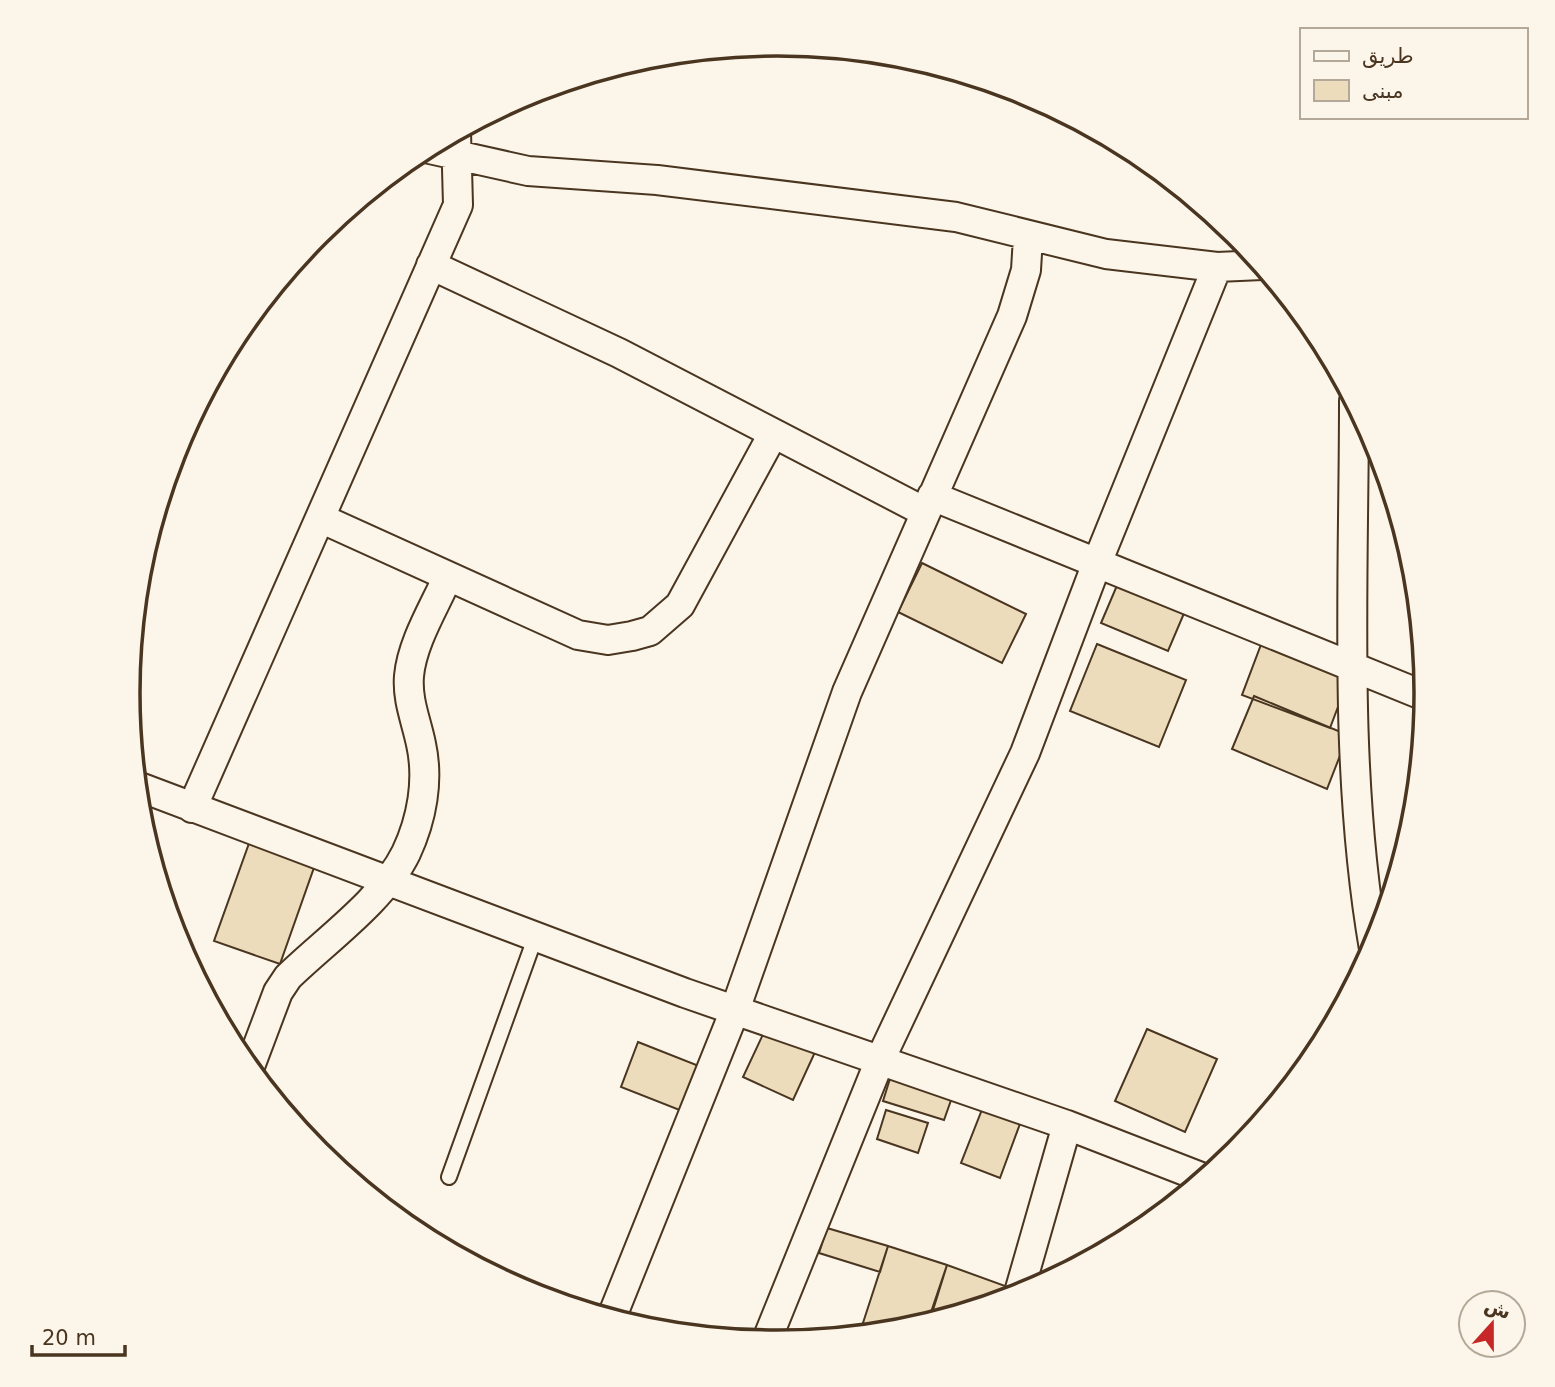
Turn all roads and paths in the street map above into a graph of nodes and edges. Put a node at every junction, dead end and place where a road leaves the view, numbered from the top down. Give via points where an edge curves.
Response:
1 (457, 144) edge
2 (1028, 237) junction
3 (431, 265) junction
4 (1250, 266) edge
5 (1217, 267) junction
6 (1354, 423) edge
7 (773, 434) junction
8 (928, 504) junction
9 (320, 518) junction
10 (1097, 563) junction
11 (448, 576) junction
12 (1353, 667) junction
13 (1415, 692) edge
14 (147, 790) edge
15 (192, 808) junction
16 (388, 882) junction
17 (1371, 923) edge
18 (535, 938) junction
19 (735, 1010) junction
20 (254, 1057) edge
21 (880, 1060) junction
22 (1067, 1125) junction
23 (1196, 1175) edge
24 (449, 1177) dead end
25 (1022, 1281) edge
26 (615, 1309) edge
27 (771, 1331) edge

1 - 2 street via 528,172 657,180 940,215
1 - 3 street via 458,205
2 - 5 street via 1106,254
2 - 8 street via 1021,291
3 - 7 street via 619,353
3 - 9 street
4 - 5 street
5 - 10 street
6 - 12 street
7 - 8 street
7 - 11 street via 680,605 650,631 608,640 578,635
8 - 10 street
8 - 19 street via 847,692
9 - 11 street
9 - 15 street
10 - 12 street
10 - 21 street via 992,828
11 - 16 street via 409,674 409,699 422,745 426,782 418,821
12 - 13 street
12 - 17 street via 1357,774
14 - 15 street
15 - 16 street
16 - 18 street
16 - 20 street via 288,977
18 - 19 street
18 - 24 lane
19 - 21 street
19 - 26 street
21 - 22 street
21 - 27 street
22 - 23 street
22 - 25 street

